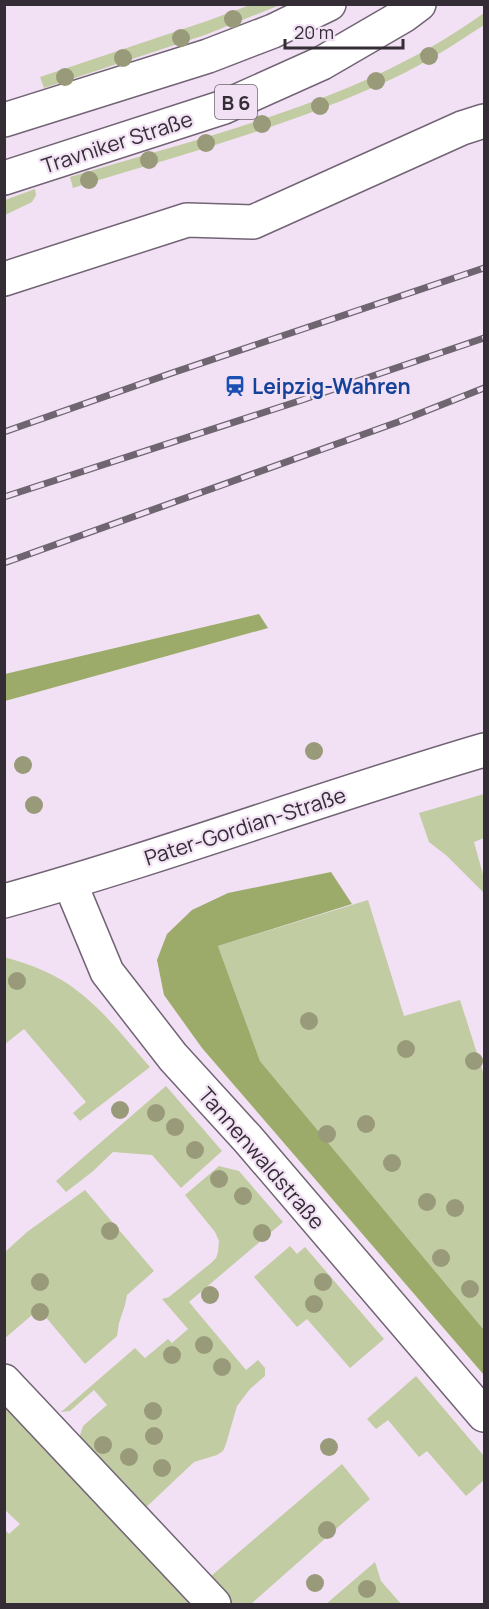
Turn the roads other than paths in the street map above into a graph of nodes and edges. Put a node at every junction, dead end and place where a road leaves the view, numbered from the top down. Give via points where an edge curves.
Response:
1 (328, 4) edge
2 (419, 4) edge
3 (4, 120) edge
4 (484, 121) edge
5 (4, 178) edge
6 (4, 279) edge
7 (484, 750) edge
8 (70, 883) junction
9 (4, 901) edge
10 (4, 1381) edge
11 (484, 1415) edge
12 (214, 1605) edge

1 - 3 street, B 6 via 208,56
2 - 5 street, Travniker Straße / B 6 via 322,63 224,107
4 - 6 street via 253,222 187,220
7 - 8 street, Pater-Gordian-Straße
8 - 9 street, Pater-Gordian-Straße
8 - 11 street, Tannenwaldstraße via 107,972 173,1057
10 - 12 street

